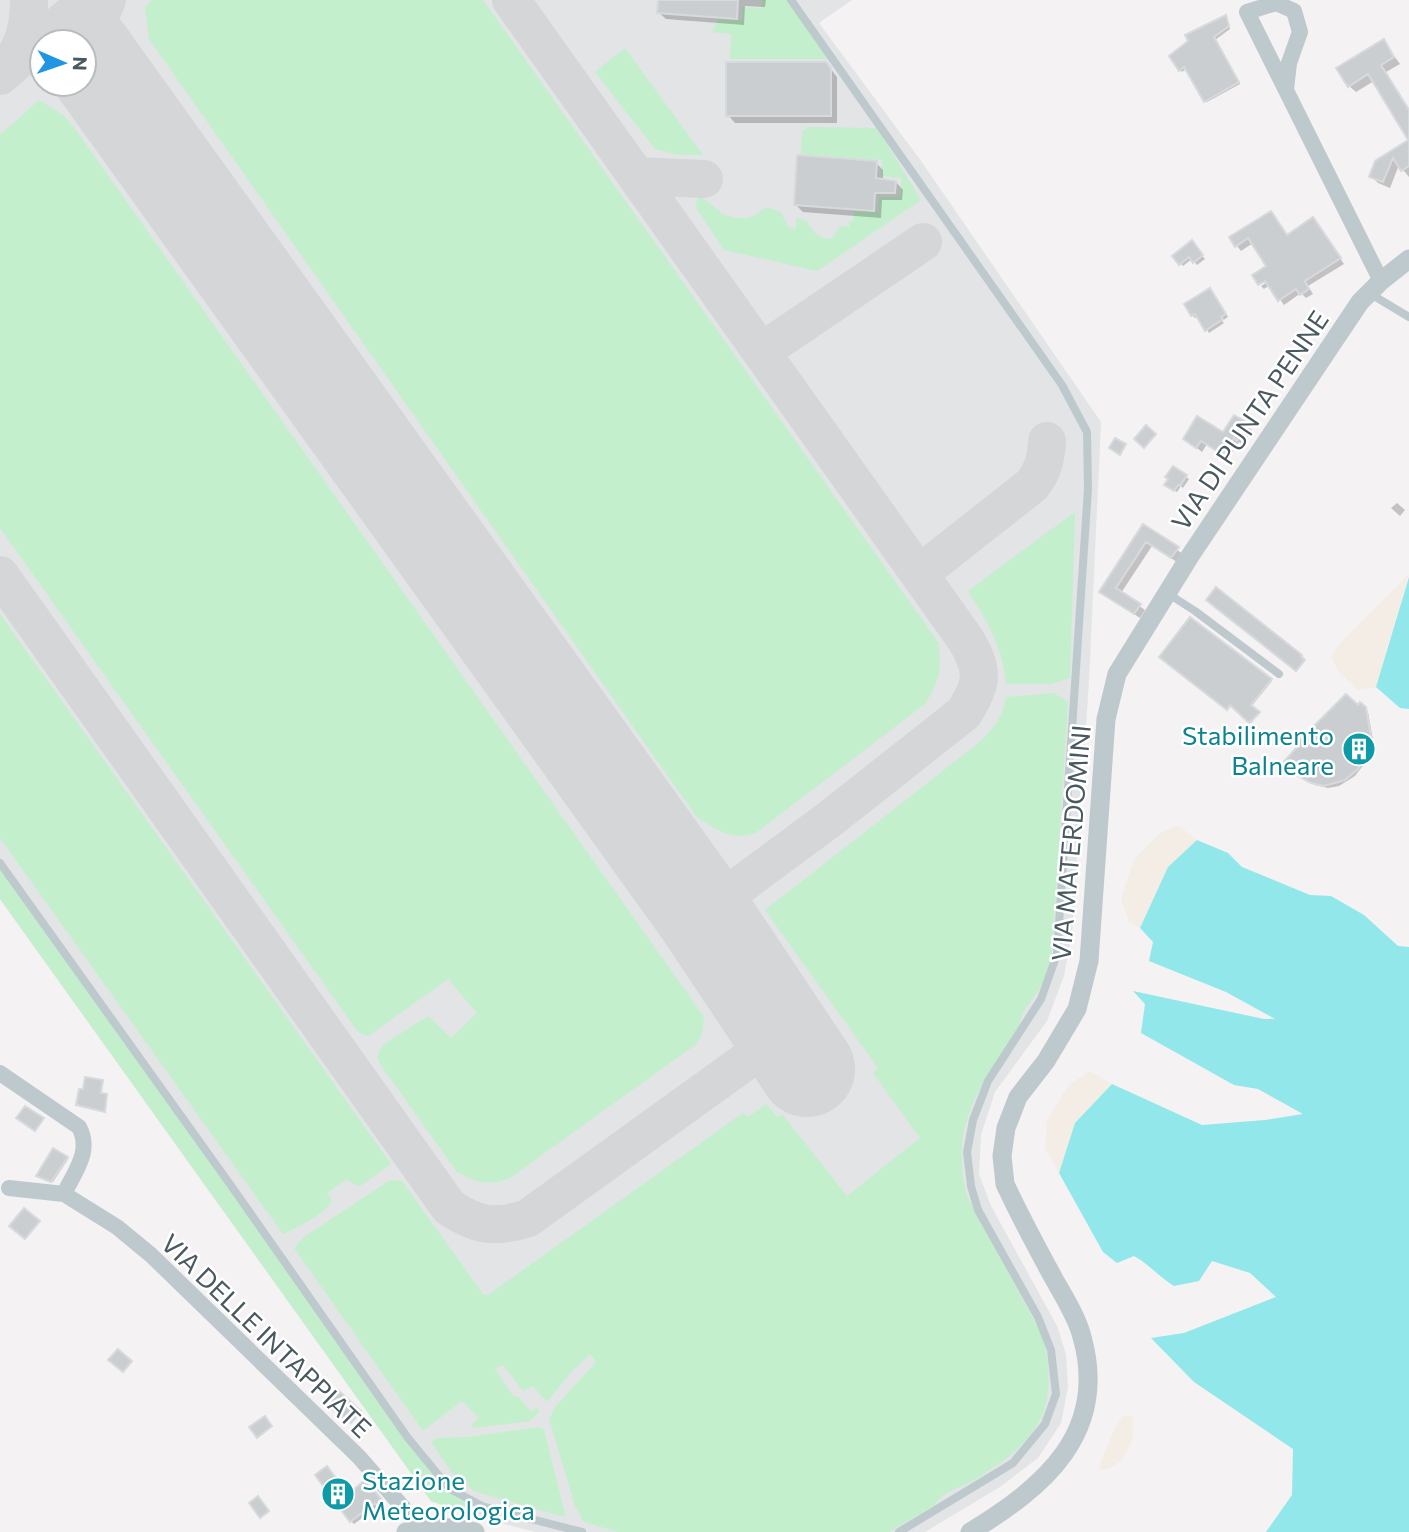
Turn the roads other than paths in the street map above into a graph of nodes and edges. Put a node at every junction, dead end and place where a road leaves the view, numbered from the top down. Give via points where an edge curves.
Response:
1 (791, 0) edge
2 (1286, 89) junction
3 (1409, 259) edge
4 (1375, 287) junction
5 (1409, 317) edge
6 (1167, 593) junction
7 (1148, 623) joint
8 (1279, 674) dead end
9 (0, 863) edge
10 (0, 1073) edge
11 (9, 1188) dead end
12 (64, 1194) junction
13 (414, 1530) edge
14 (475, 1532) edge
15 (582, 1532) edge
16 (899, 1532) edge
17 (970, 1532) edge

1 - 16 lane via 1062,385 1087,432 1088,489 1057,954 1041,999 988,1081 967,1152 978,1210 1038,1317 1051,1350 1056,1394 1045,1424 1013,1463
2 - 2 street via 1247,12 1276,3 1294,12 1300,32
2 - 4 street
3 - 4 street, VIA DI PUNTA PENNE
4 - 5 lane
4 - 6 street, VIA DI PUNTA PENNE via 1360,302
6 - 7 street, VIA DI PUNTA PENNE
6 - 8 lane
7 - 17 street, VIA MATERDOMINI via 1117,674 1106,719 1089,961 1077,1009 1018,1097 1002,1156 1005,1184 1082,1336 1089,1385 1081,1426 1054,1468 1004,1511
9 - 15 lane via 408,1438 450,1489 484,1507
10 - 12 street via 79,1127 85,1138 85,1149
11 - 12 street, VIA DELLE INTAPPIATE
12 - 13 street, VIA DELLE INTAPPIATE via 117,1227 150,1255 359,1457
13 - 14 street via 442,1527

